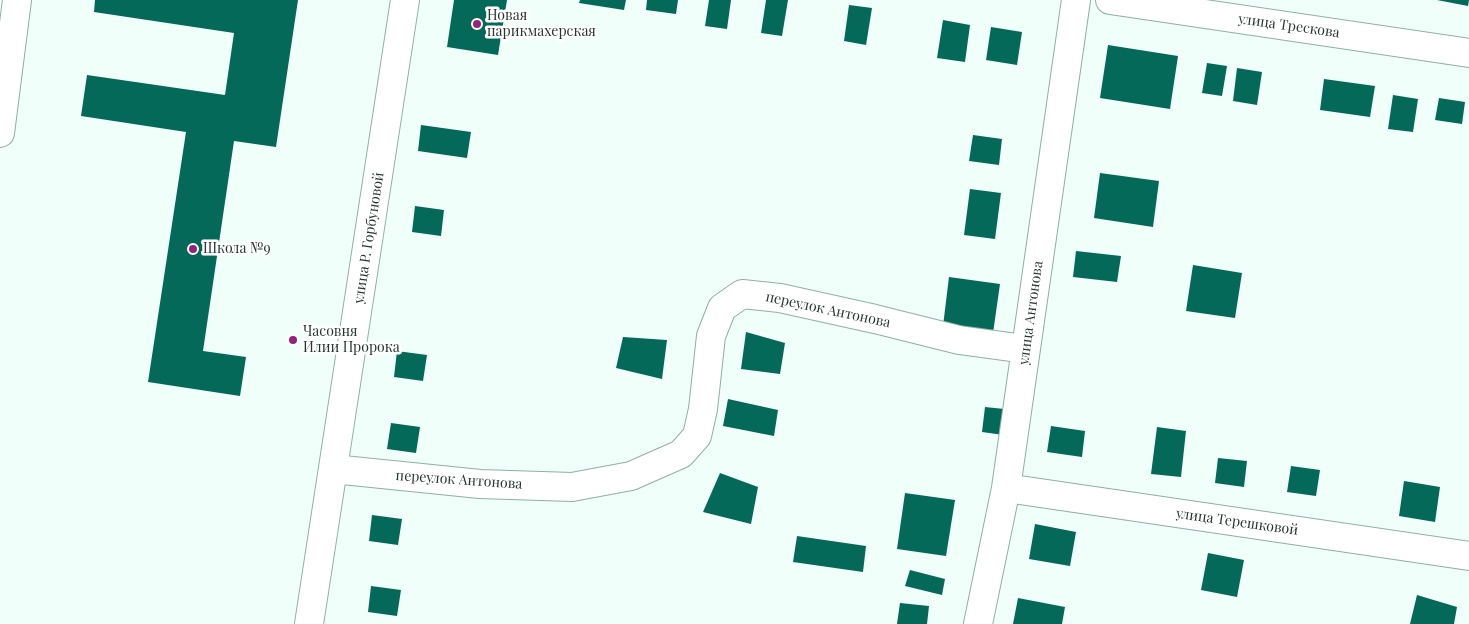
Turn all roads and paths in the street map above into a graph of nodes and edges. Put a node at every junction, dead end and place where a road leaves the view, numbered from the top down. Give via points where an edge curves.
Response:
1 (18, 0) edge
2 (405, 0) edge
3 (1076, 0) edge
4 (1110, 0) edge
5 (1469, 53) edge
6 (0, 133) edge
7 (1026, 349) junction
8 (333, 469) junction
9 (1006, 488) junction
10 (1469, 556) edge
11 (309, 624) edge
12 (978, 624) edge

1 - 6 street
2 - 8 street, улица Р. Горбуновой
3 - 7 street, улица Антонова
4 - 5 street, улица Трескова
7 - 8 street, переулок Антонова via 959,340 790,300 742,294 722,308 711,336 697,436 681,454 631,476 572,487 480,484
7 - 9 street, улица Антонова
8 - 11 street, улица Р. Горбуновой
9 - 10 street, улица Терешковой
9 - 12 street, улица Антонова

